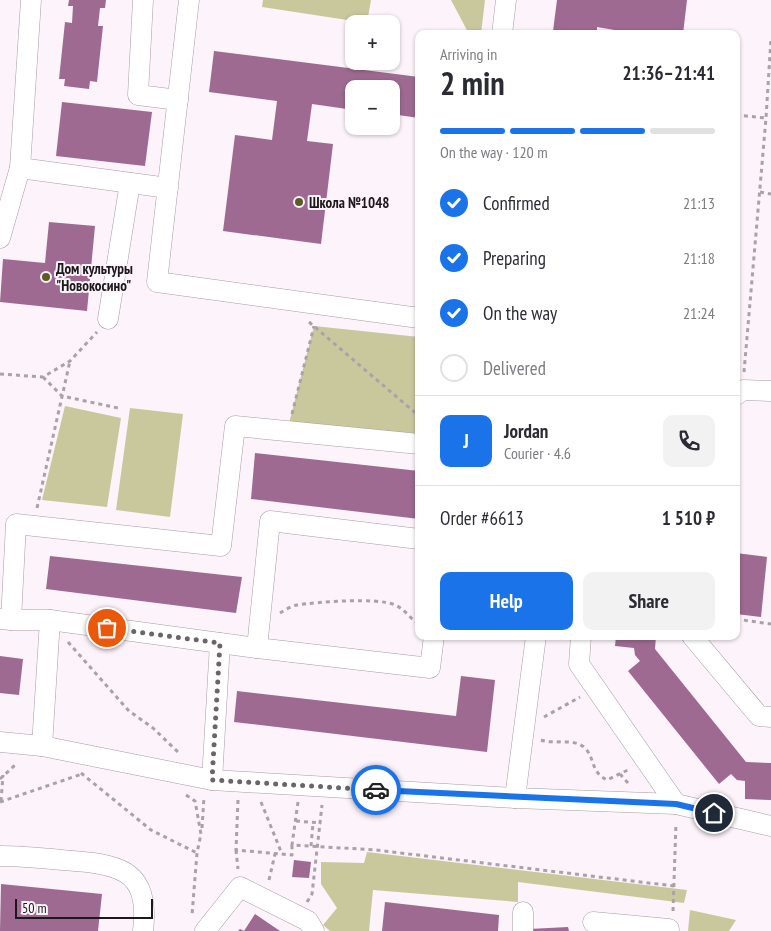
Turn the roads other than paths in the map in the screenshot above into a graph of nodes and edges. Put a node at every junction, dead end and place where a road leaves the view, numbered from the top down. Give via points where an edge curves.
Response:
1 (31, 0) edge
2 (143, 0) edge
3 (189, 0) edge
4 (506, 0) edge
5 (502, 30) edge
6 (178, 100) junction
7 (20, 168) junction
8 (130, 183) junction
9 (168, 188) junction
10 (0, 238) edge
11 (415, 317) edge
12 (108, 319) road end
13 (771, 391) edge
14 (740, 392) edge
15 (415, 444) edge
16 (415, 539) edge
17 (5, 619) edge
18 (50, 620) junction
19 (434, 640) edge
20 (535, 640) edge
21 (581, 640) edge
22 (695, 640) edge
23 (220, 643) junction
24 (258, 648) junction
25 (771, 717) edge
26 (0, 742) edge
27 (42, 746) junction
28 (209, 780) junction
29 (514, 798) junction
30 (676, 804) junction
31 (771, 826) edge
32 (0, 856) edge
33 (671, 921) road end
34 (593, 922) edge
35 (198, 926) edge
36 (143, 931) edge
37 (314, 931) edge

1 - 7 lane
2 - 6 lane via 138,95
3 - 6 lane
4 - 5 lane
6 - 9 lane
7 - 8 lane
7 - 10 lane
8 - 9 lane
8 - 12 lane
9 - 11 lane via 158,282
13 - 14 lane
15 - 17 lane via 235,426 222,546 16,524
16 - 24 lane via 270,521
17 - 18 lane
18 - 23 lane
18 - 27 lane
19 - 24 lane via 430,668
20 - 29 lane
21 - 30 lane via 579,664
22 - 25 lane via 759,716
23 - 24 lane
23 - 28 lane
26 - 27 lane
27 - 28 lane
28 - 29 lane
29 - 30 lane
30 - 31 lane
32 - 36 lane via 90,862 115,867 142,891
33 - 34 lane
35 - 37 lane via 240,887 308,921

